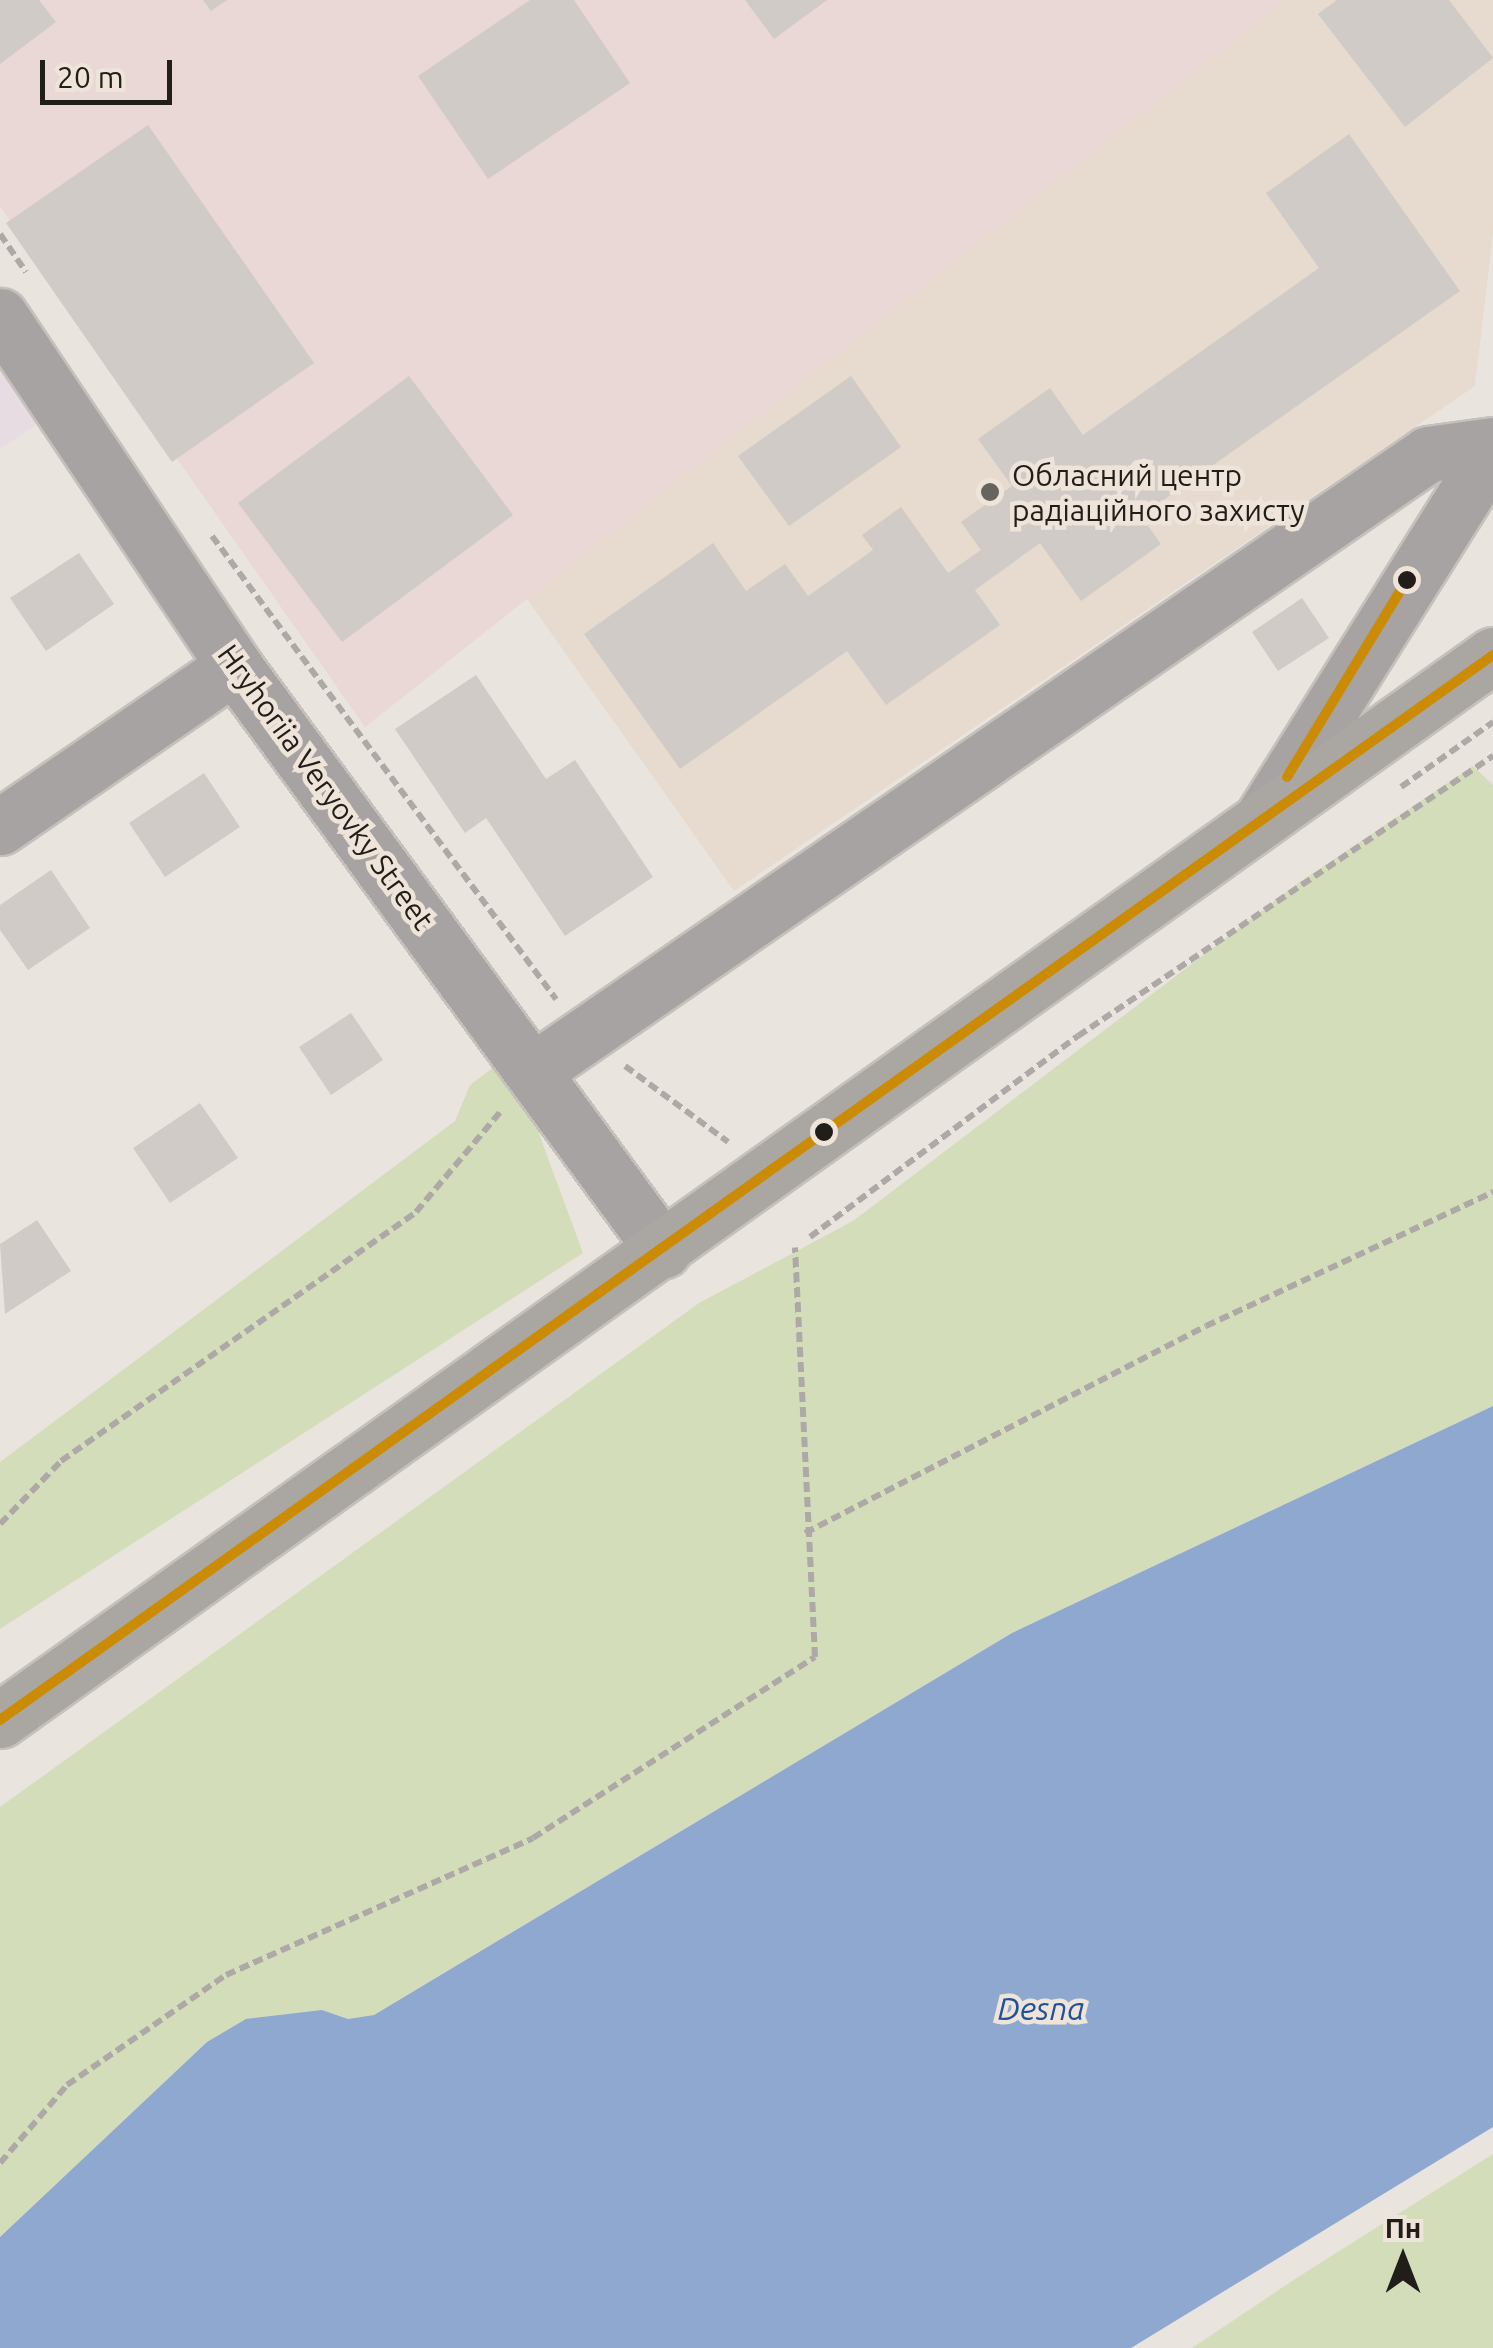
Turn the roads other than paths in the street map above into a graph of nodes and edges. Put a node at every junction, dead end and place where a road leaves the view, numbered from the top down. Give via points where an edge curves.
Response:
1 (15, 297) edge
2 (1493, 448) edge
3 (1493, 655) edge
4 (234, 666) junction
5 (1261, 820) junction
6 (0, 827) edge
7 (536, 1070) junction
8 (663, 1250) junction
9 (0, 1720) edge

1 - 4 street, Hryhoriia Veryovky Street
2 - 5 street
2 - 7 street via 1428,454
3 - 5 main road
4 - 6 street
4 - 7 street, Hryhoriia Veryovky Street
5 - 8 main road
7 - 8 street, Hryhoriia Veryovky Street
8 - 9 main road

